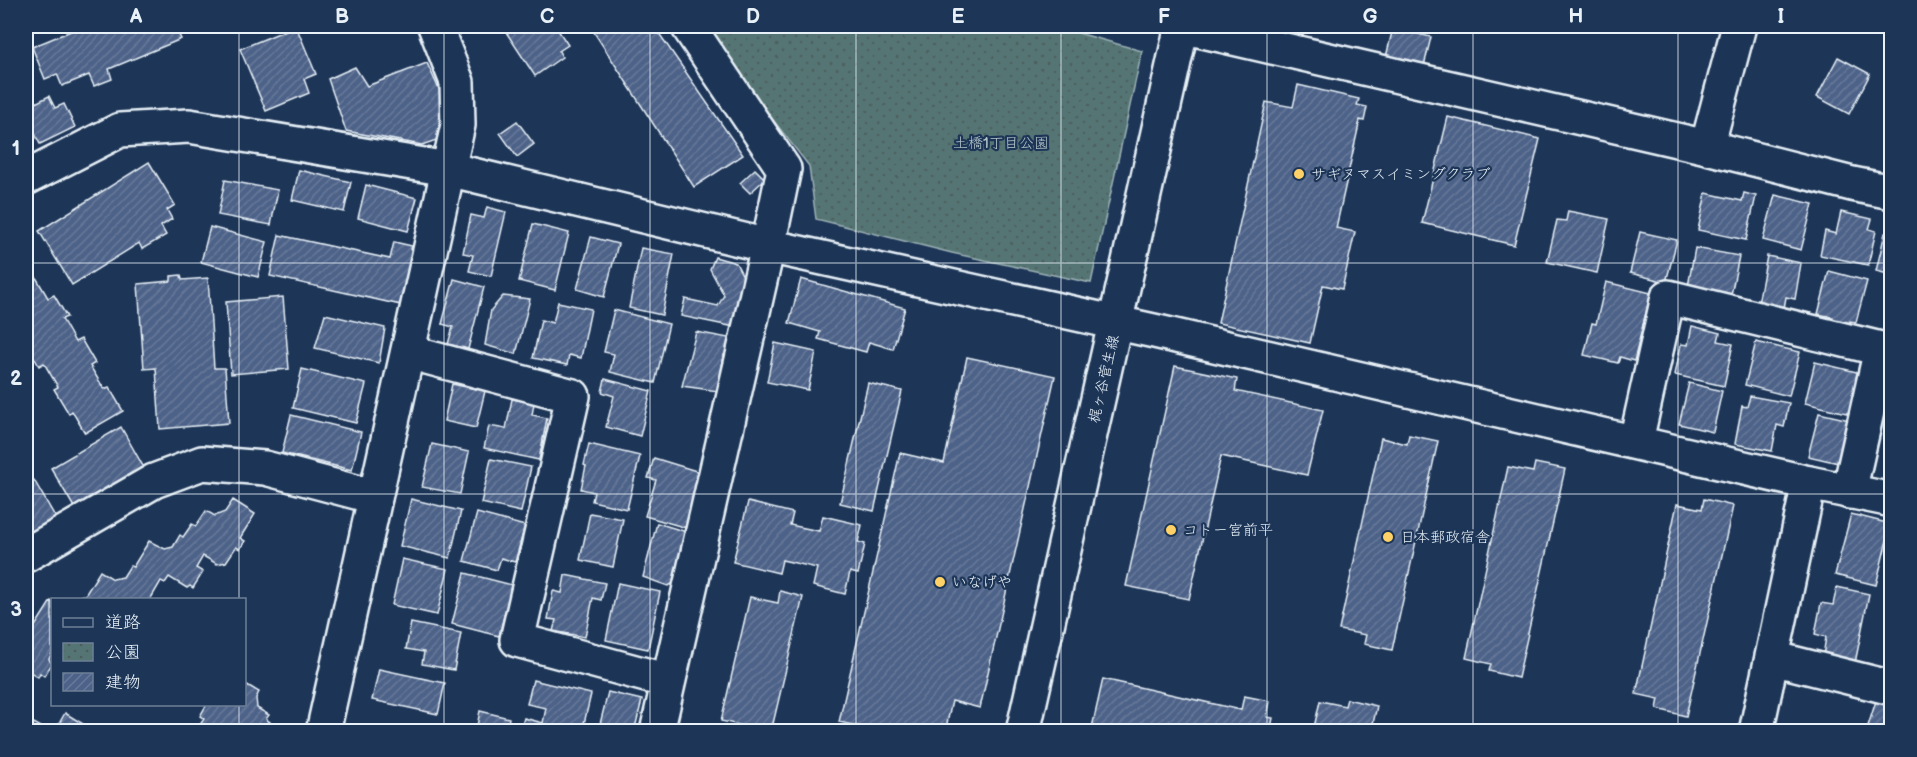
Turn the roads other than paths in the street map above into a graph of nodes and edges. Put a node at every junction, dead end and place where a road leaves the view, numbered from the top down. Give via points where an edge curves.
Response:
1 (435, 26) edge
2 (687, 26) edge
3 (1181, 26) edge
4 (1739, 26) edge
5 (1707, 147) junction
6 (448, 169) junction
7 (26, 178) edge
8 (1892, 192) edge
9 (768, 246) junction
10 (1117, 323) junction
11 (408, 352) junction
12 (1636, 441) junction
13 (1809, 483) junction
14 (1849, 492) junction
15 (375, 497) junction
16 (1892, 500) edge
17 (26, 555) edge
18 (1772, 658) junction
19 (668, 681) junction
20 (1892, 688) edge
21 (323, 732) edge
22 (657, 732) edge
23 (1023, 732) edge
24 (1756, 732) edge

1 - 6 street via 457,82 458,125
2 - 9 street via 784,169
3 - 5 street
3 - 10 street, 梶ヶ谷菅生線
4 - 5 street
5 - 8 street
6 - 7 street via 189,126 120,130
6 - 9 street
6 - 11 street
9 - 10 street
9 - 19 street
10 - 12 street
10 - 23 street, 梶ヶ谷菅生線
11 - 15 street
11 - 19 street via 573,396 517,640
12 - 13 street
12 - 14 street via 1668,297 1881,348
13 - 14 street
13 - 18 street
14 - 16 street
15 - 17 street via 265,468 202,463 154,481
15 - 21 street
18 - 20 street
18 - 24 street
19 - 22 street

